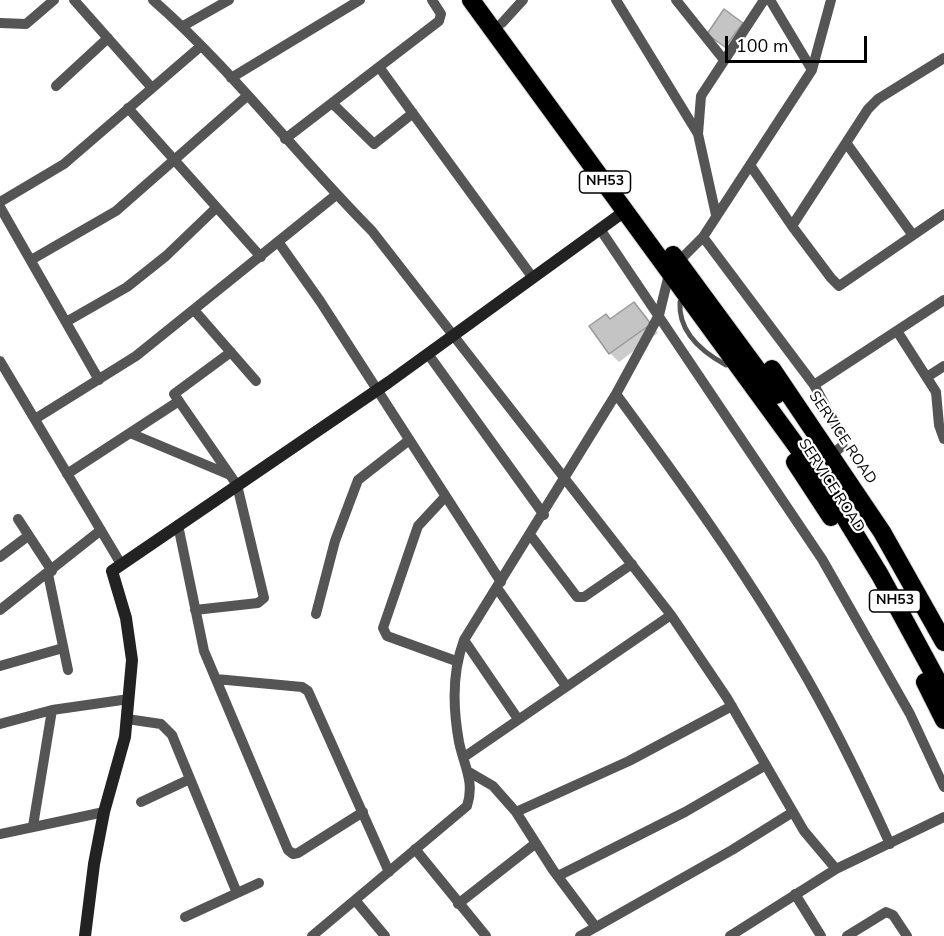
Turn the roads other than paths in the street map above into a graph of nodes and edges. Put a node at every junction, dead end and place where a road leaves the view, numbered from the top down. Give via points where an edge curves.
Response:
1 (54, 0) edge
2 (74, 0) edge
3 (153, 0) edge
4 (360, 0) edge
5 (432, 0) edge
6 (471, 0) edge
7 (485, 0) edge
8 (523, 0) edge
9 (616, 0) edge
10 (676, 0) edge
11 (764, 0) edge
12 (770, 0) edge
13 (831, 0) edge
14 (225, 1) edge
15 (0, 23) edge
16 (502, 23) junction
17 (183, 26) junction
18 (108, 38) junction
19 (201, 46) junction
20 (944, 58) edge
21 (724, 60) junction
22 (379, 67) junction
23 (812, 70) junction
24 (231, 78) junction
25 (56, 86) dead end
26 (152, 88) junction
27 (247, 96) junction
28 (332, 103) junction
29 (128, 108) junction
30 (413, 113) junction
31 (698, 134) junction
32 (285, 139) junction
33 (847, 144) junction
34 (173, 161) junction
35 (750, 165) junction
36 (336, 195) junction
37 (0, 205) edge
38 (216, 208) junction
39 (625, 210) junction
40 (944, 214) edge
41 (716, 215) junction
42 (792, 226) junction
43 (600, 229) junction
44 (912, 234) junction
45 (704, 237) junction
46 (279, 243) junction
47 (261, 257) junction
48 (31, 260) junction
49 (678, 272) junction
50 (533, 278) junction
51 (944, 300) edge
52 (195, 310) junction
53 (659, 315) junction
54 (66, 322) junction
55 (897, 331) junction
56 (454, 335) junction
57 (231, 352) junction
58 (428, 354) junction
59 (0, 361) edge
60 (944, 366) edge
61 (927, 377) junction
62 (99, 380) junction
63 (256, 381) dead end
64 (814, 385) junction
65 (376, 391) junction
66 (616, 394) junction
67 (179, 401) junction
68 (35, 419) junction
69 (130, 433) junction
70 (944, 439) edge
71 (408, 441) junction
72 (832, 455) junction
73 (67, 474) junction
74 (234, 480) junction
75 (565, 480) junction
76 (444, 498) junction
77 (544, 515) junction
78 (18, 519) dead end
79 (178, 525) junction
80 (100, 530) junction
81 (28, 536) junction
82 (531, 536) junction
83 (0, 557) edge
84 (121, 564) junction
85 (632, 564) junction
86 (50, 573) junction
87 (499, 585) junction
88 (0, 610) edge
89 (195, 610) junction
90 (316, 614) dead end
91 (671, 615) junction
92 (464, 640) junction
93 (944, 642) edge
94 (63, 648) junction
95 (456, 661) junction
96 (0, 666) edge
97 (68, 670) dead end
98 (944, 670) edge
99 (216, 679) junction
100 (566, 686) junction
101 (944, 693) edge
102 (129, 699) junction
103 (732, 706) junction
104 (52, 710) junction
105 (127, 719) junction
106 (518, 719) junction
107 (944, 720) edge
108 (0, 724) edge
109 (464, 757) junction
110 (766, 765) junction
111 (469, 772) junction
112 (190, 779) junction
113 (944, 787) edge
114 (141, 802) dead end
115 (104, 812) junction
116 (363, 812) junction
117 (516, 812) junction
118 (793, 812) junction
119 (944, 817) edge
120 (33, 826) junction
121 (0, 834) edge
122 (536, 843) junction
123 (890, 844) junction
124 (415, 849) junction
125 (836, 869) junction
126 (389, 872) junction
127 (558, 876) junction
128 (259, 883) dead end
129 (237, 893) junction
130 (795, 894) junction
131 (355, 900) junction
132 (458, 904) junction
133 (185, 917) dead end
134 (595, 926) junction
135 (85, 936) edge
136 (312, 936) edge
137 (384, 936) edge
138 (486, 936) edge
139 (580, 936) edge
140 (730, 936) edge
141 (821, 936) edge
142 (847, 936) edge
143 (907, 936) edge

1 - 15 street via 26,24
2 - 18 street
3 - 17 street
4 - 24 street
5 - 22 street via 441,14 439,21
6 - 39 highway, NH53
7 - 16 highway, NH53
8 - 16 street
9 - 31 street
10 - 21 street
11 - 21 street
12 - 23 street
13 - 23 street
14 - 17 street
16 - 49 highway, NH53
17 - 19 street
18 - 25 street
18 - 26 street
19 - 24 street
19 - 26 street
20 - 33 street via 878,99
21 - 31 street via 701,96
22 - 28 street
22 - 30 street
23 - 35 street
24 - 27 street
26 - 29 street
27 - 32 street
27 - 34 street
28 - 30 street via 374,144
28 - 32 street
29 - 34 street
29 - 37 street via 64,164
30 - 50 street
31 - 41 street
32 - 36 street
33 - 42 street
33 - 44 street
34 - 38 street
34 - 48 street via 116,211
35 - 41 street
35 - 42 street
36 - 46 street
36 - 56 street via 372,231
37 - 48 street
38 - 47 street
38 - 54 street via 127,287
39 - 43 main road
39 - 49 highway, NH53
40 - 44 street
41 - 45 street
42 - 44 street via 839,285
43 - 50 main road
43 - 53 street
45 - 49 street
45 - 64 street
46 - 47 street
46 - 65 street
47 - 52 street
48 - 54 street
49 - 53 street
49 - 72 highway, SERVICE ROAD via 708,282
49 - 98 highway, NH53 via 748,355 855,511
49 - 101 highway, NH53 via 825,485 880,575
49 - 107 highway, SERVICE ROAD via 680,302 757,405 833,520 900,634
50 - 56 main road
51 - 55 street
52 - 57 street
52 - 62 street
53 - 66 street
53 - 113 street via 822,559 910,714
54 - 62 street
55 - 61 street
55 - 64 street
56 - 58 main road
56 - 75 street
57 - 63 street
57 - 67 street via 174,394
58 - 65 main road
58 - 77 street
59 - 68 street
60 - 61 street
61 - 70 street via 936,392
62 - 68 street
64 - 72 street via 844,440
65 - 71 street
65 - 74 main road
66 - 75 street
66 - 123 street via 692,497 777,627 827,715
67 - 69 street
67 - 74 street
68 - 73 street
69 - 73 street
69 - 74 street
71 - 76 street
71 - 90 street via 358,480 335,541
72 - 93 highway, SERVICE ROAD via 882,532
73 - 80 street
74 - 79 main road
74 - 89 street via 264,598 258,603
75 - 77 street
75 - 85 street
76 - 87 street
76 - 95 street via 418,526 383,628 387,636
77 - 82 street
78 - 81 street
79 - 84 main road
79 - 89 street
80 - 84 street
80 - 86 street
81 - 83 street
81 - 86 street
82 - 85 street via 577,597 584,597
82 - 87 street
84 - 102 main road via 112,575 130,644
85 - 91 street
86 - 88 street
86 - 94 street
87 - 92 street
87 - 100 street
89 - 99 street via 204,651
91 - 100 street
91 - 103 street
92 - 95 street
92 - 106 street
94 - 96 street
94 - 97 street
95 - 109 street via 459,742
99 - 116 street via 302,687 308,691
99 - 116 street via 288,850 298,853
100 - 106 street
102 - 104 street
102 - 105 main road
103 - 110 street
103 - 117 street via 629,761
104 - 108 street
104 - 120 street
105 - 112 street via 166,728
105 - 115 main road
106 - 109 street
109 - 111 street
110 - 118 street
110 - 127 street via 685,812
111 - 117 street via 493,786
111 - 124 street via 472,792 467,806
112 - 114 street
112 - 129 street
115 - 120 street
115 - 135 main road
116 - 126 street
117 - 122 street
118 - 125 street
118 - 134 street
119 - 123 street
120 - 121 street
122 - 127 street
122 - 132 street
123 - 125 street
124 - 126 street
124 - 132 street
125 - 130 street
126 - 131 street
127 - 134 street
128 - 129 street
129 - 133 street
130 - 140 street
130 - 141 street
131 - 136 street
131 - 137 street
132 - 138 street
134 - 139 street
142 - 143 street via 886,912 893,915

